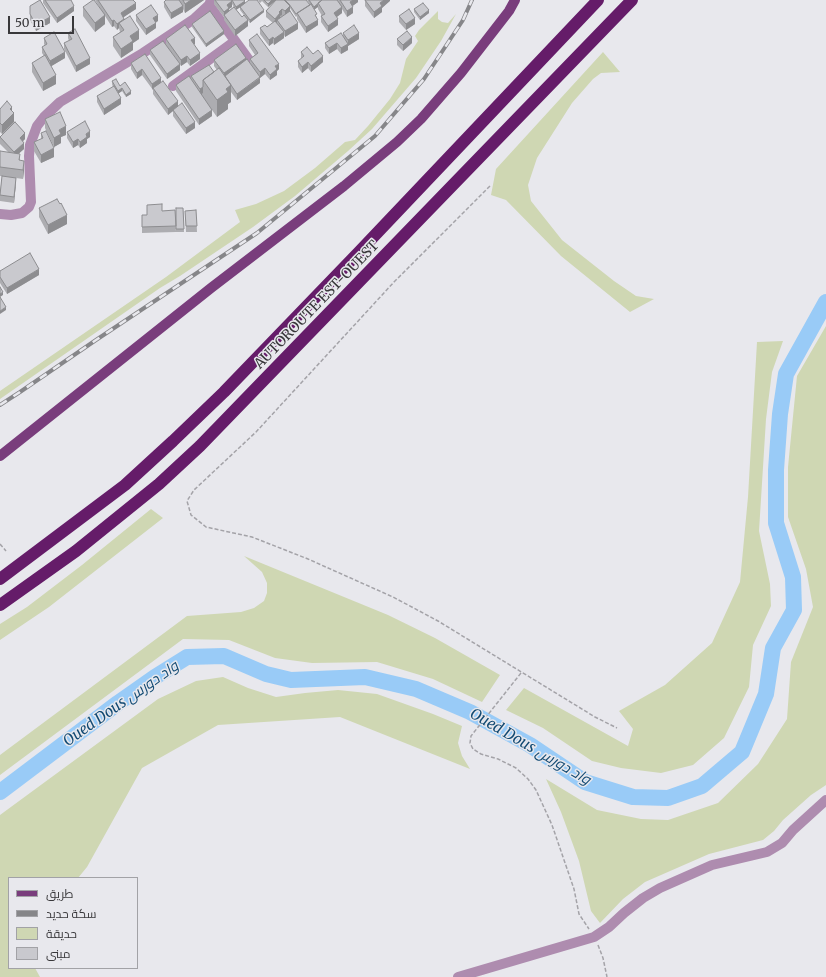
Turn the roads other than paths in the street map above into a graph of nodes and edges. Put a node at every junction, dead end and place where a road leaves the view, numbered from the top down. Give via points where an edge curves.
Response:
1 (515, 0) edge
2 (598, 0) edge
3 (632, 0) edge
4 (210, 2) edge
5 (235, 41) junction
6 (249, 60) edge
7 (173, 86) dead end
8 (0, 214) edge
9 (0, 456) edge
10 (0, 579) edge
11 (0, 605) edge
12 (826, 800) edge
13 (458, 977) edge

1 - 9 main road via 462,73 397,142
2 - 10 highway, AUTOROUTE EST-OUEST via 224,392 125,485
3 - 11 highway, AUTOROUTE EST-OUEST via 200,446 159,484 76,551
4 - 5 street
4 - 8 street via 194,19 143,54 60,102 44,116 30,145 30,207 22,214
5 - 6 street
5 - 7 street
12 - 13 street via 782,843 767,852 712,866 660,888 643,898 594,937

